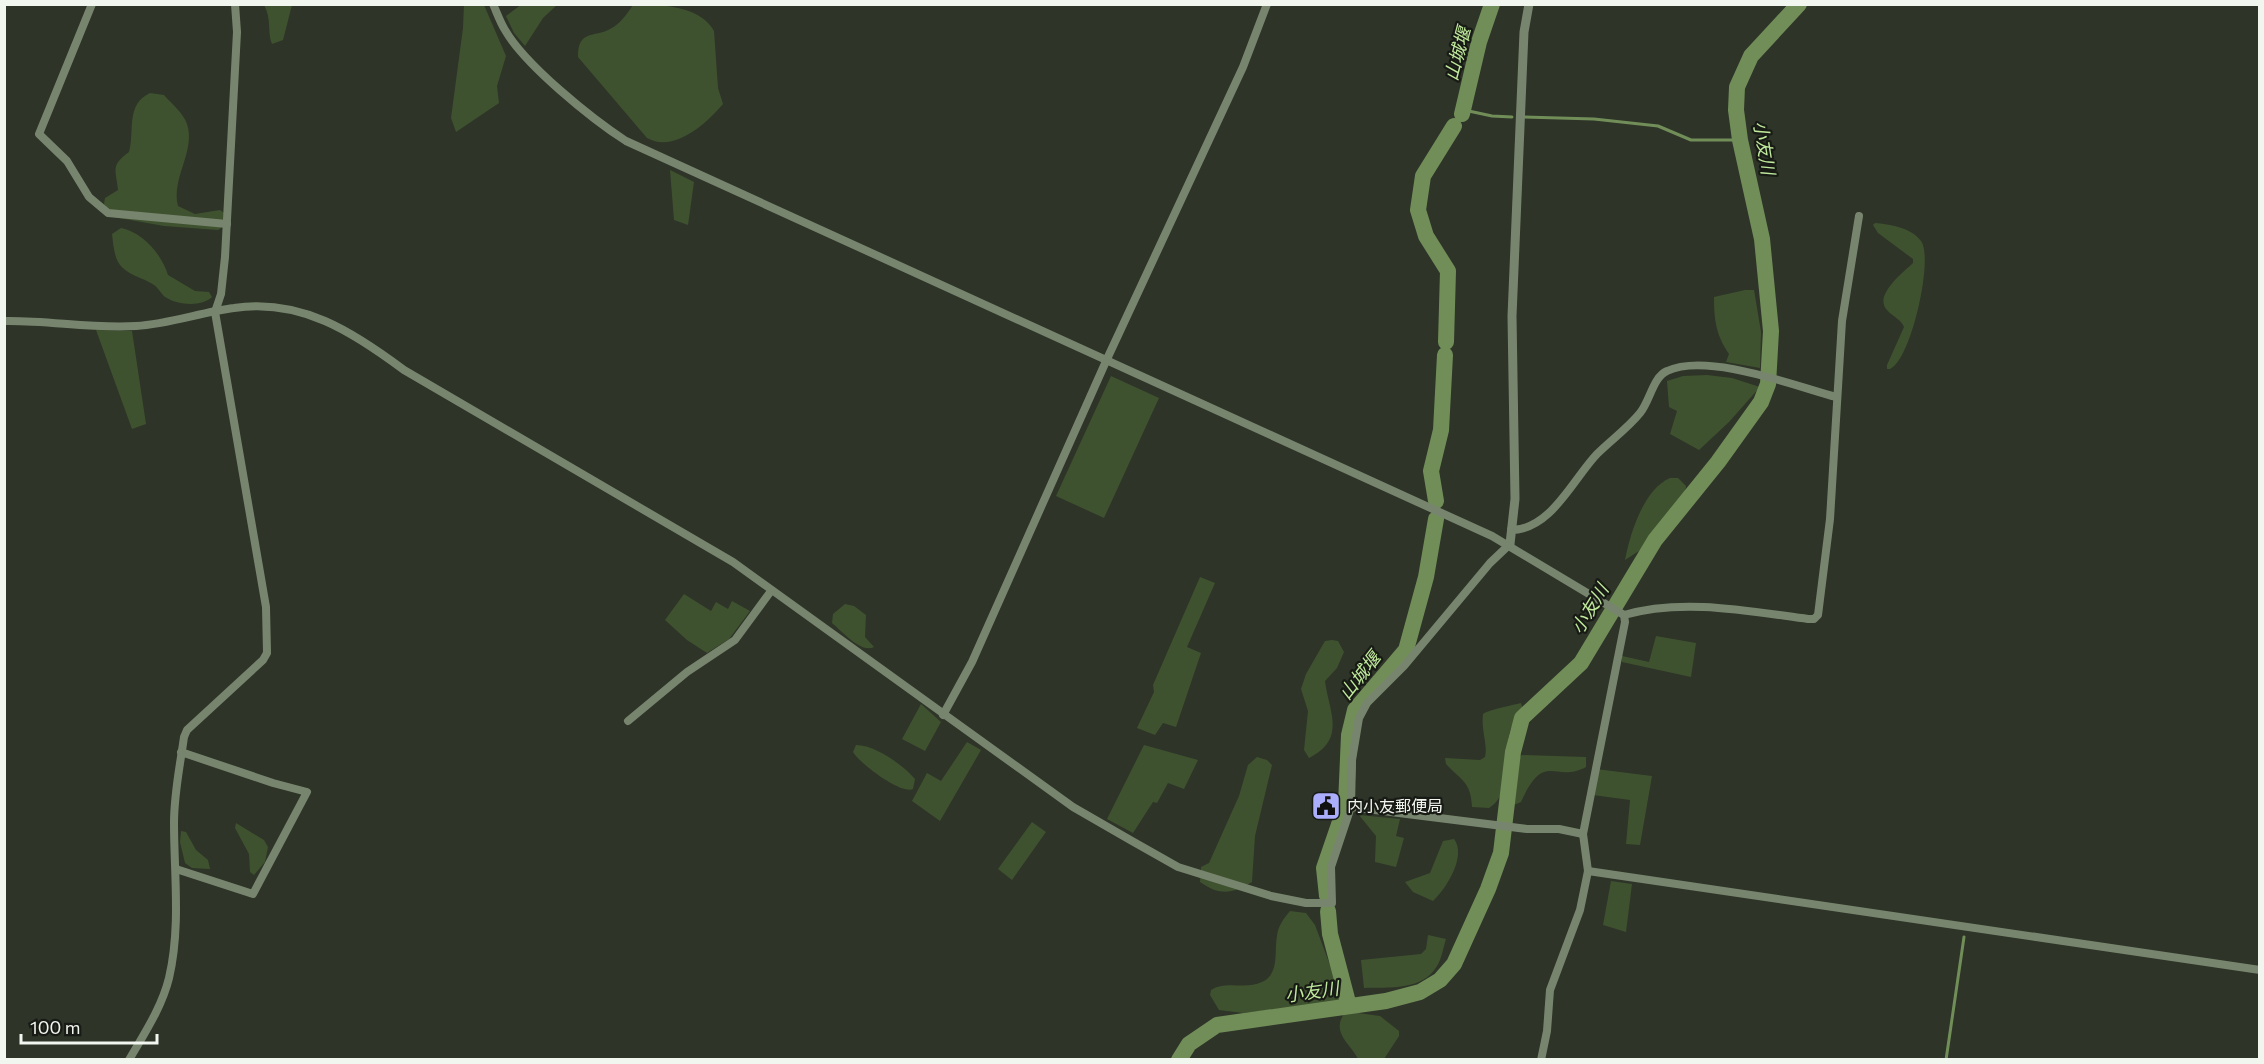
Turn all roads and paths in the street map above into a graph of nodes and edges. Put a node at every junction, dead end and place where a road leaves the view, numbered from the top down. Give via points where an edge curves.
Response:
1 (92, 4) edge
2 (235, 4) edge
3 (493, 4) edge
4 (1267, 4) edge
5 (1529, 4) edge
6 (1859, 216) dead end
7 (227, 224) junction
8 (215, 312) junction
9 (4, 321) edge
10 (1107, 359) junction
11 (1836, 397) junction
12 (1511, 530) junction
13 (1510, 544) junction
14 (771, 591) junction
15 (1624, 615) junction
16 (943, 715) junction
17 (628, 721) dead end
18 (181, 752) junction
19 (1351, 807) junction
20 (1583, 834) junction
21 (176, 869) junction
22 (1588, 872) junction
23 (2259, 970) edge
24 (129, 1059) edge
25 (1541, 1059) edge

1 - 7 street via 39,134 67,160 89,197 108,213
2 - 7 street via 237,32
3 - 10 street via 505,30 536,67 601,125 626,141
4 - 10 street via 1243,67
5 - 12 street via 1524,32 1512,316 1515,499
6 - 11 street via 1842,321
7 - 8 street via 221,294
8 - 9 street via 136,326
8 - 14 street via 253,306 285,308 360,337 404,370 733,562
8 - 18 street via 266,607 267,653 187,730
10 - 13 street
10 - 16 street via 972,662
11 - 12 street via 1742,370 1716,366 1668,370 1661,375 1641,412 1589,463 1553,510 1534,525
11 - 15 street via 1830,519 1818,615 1808,619 1723,608 1642,609
12 - 13 street
13 - 15 street
13 - 19 street via 1367,704 1355,733
14 - 16 street
14 - 17 street via 735,640 687,672
15 - 20 street
16 - 19 street via 1073,807 1141,847 1178,867 1271,896 1332,903 1331,867
18 - 21 street via 174,803
18 - 21 street via 307,792 253,894
19 - 20 street
20 - 22 street
21 - 24 street via 175,940 169,979
22 - 23 street
22 - 25 street via 1580,910 1550,990

